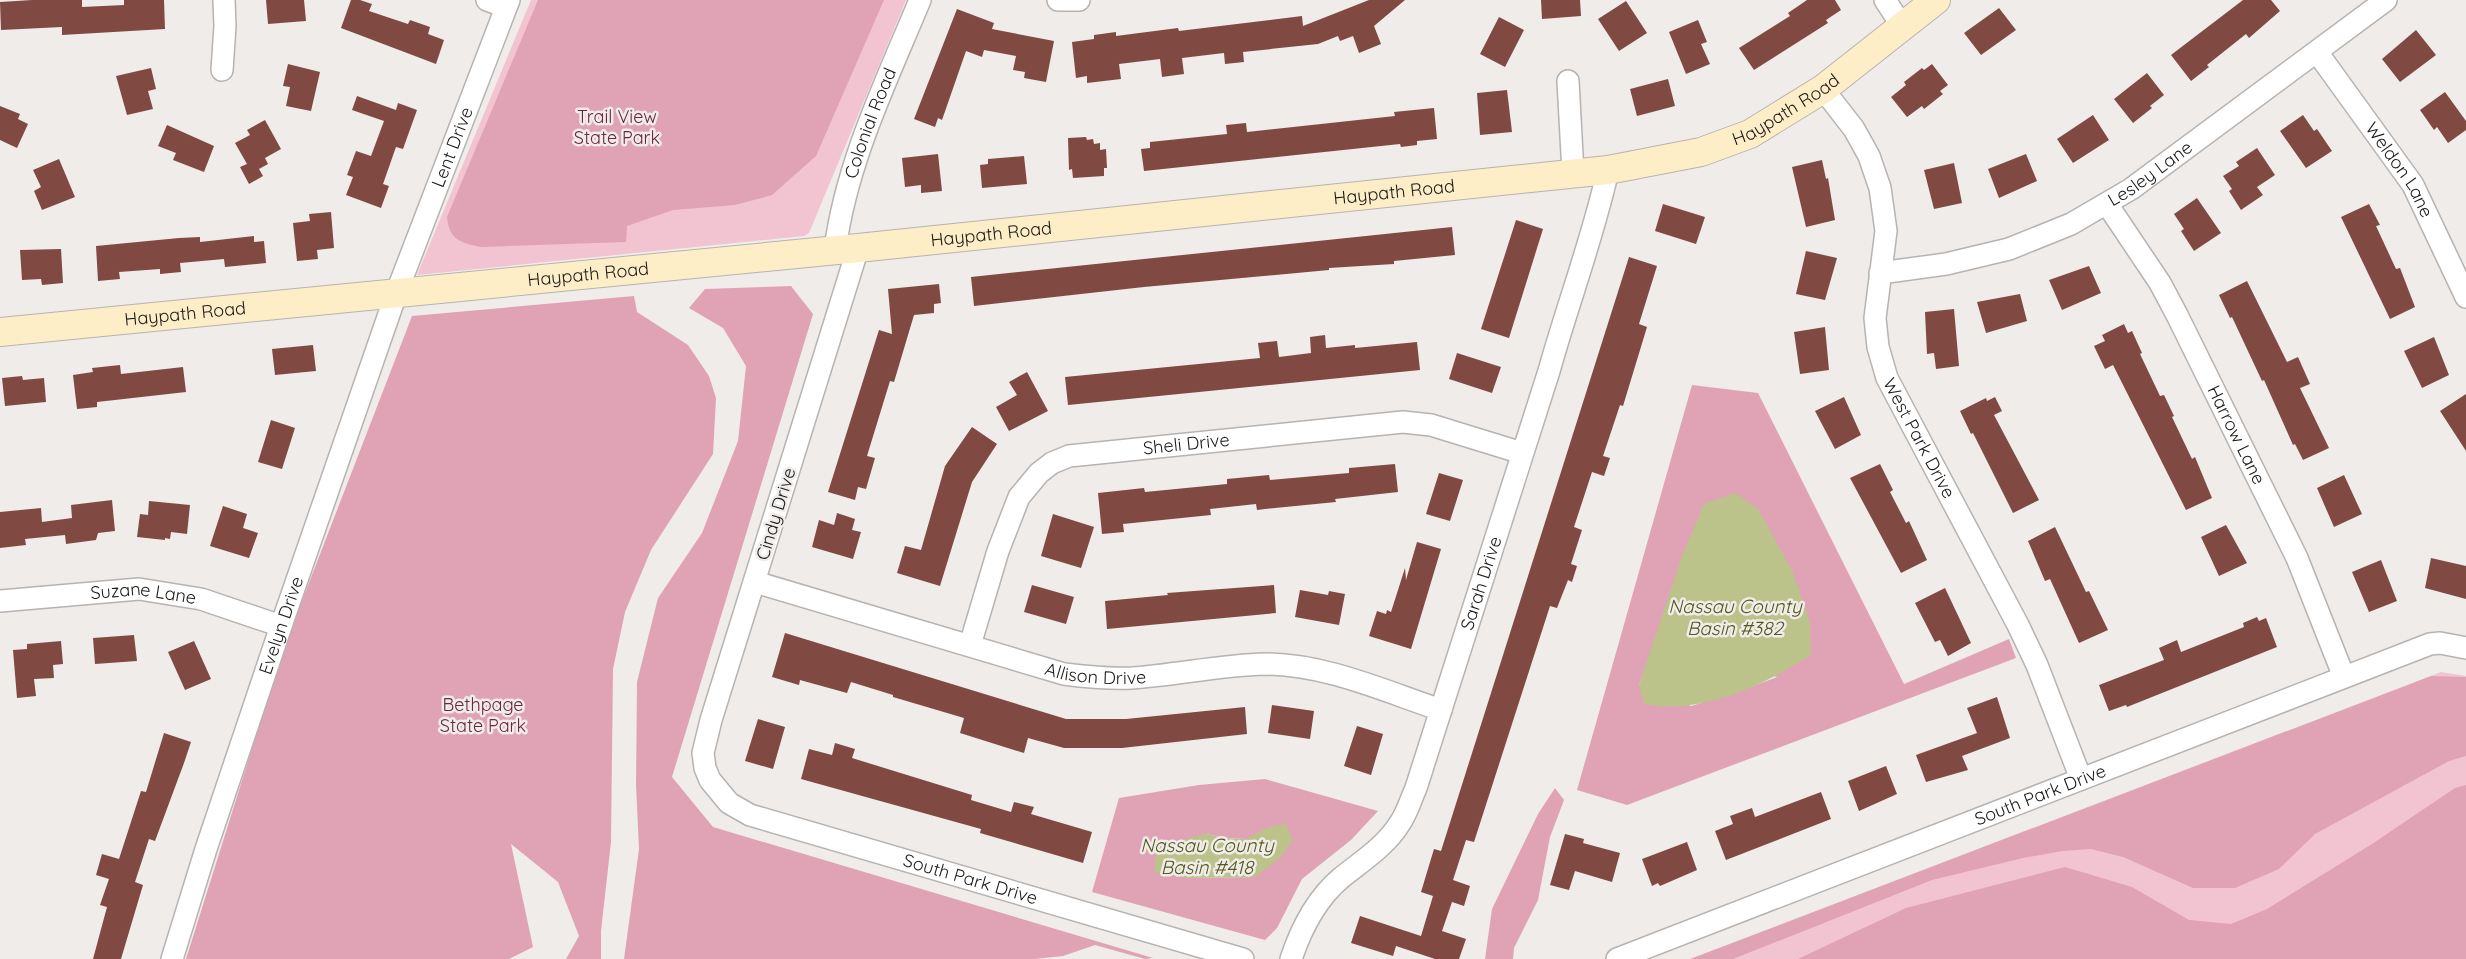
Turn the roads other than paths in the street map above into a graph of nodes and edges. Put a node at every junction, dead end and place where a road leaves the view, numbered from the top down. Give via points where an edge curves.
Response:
1 (224, 0) edge
2 (920, 0) edge
3 (1058, 0) edge
4 (1079, 0) edge
5 (1885, 0) edge
6 (1936, 0) edge
7 (2386, 0) edge
8 (501, 2) edge
9 (1902, 26) junction
10 (2317, 52) junction
11 (222, 70) dead end
12 (1568, 81) dead end
13 (1823, 89) junction
14 (1608, 170) junction
15 (1572, 173) junction
16 (2107, 204) junction
17 (847, 249) junction
18 (1880, 273) junction
19 (396, 294) junction
20 (2466, 297) edge
21 (0, 332) edge
22 (1522, 453) junction
23 (755, 582) junction
24 (0, 601) edge
25 (280, 626) junction
26 (970, 645) junction
27 (2466, 648) edge
28 (2344, 677) junction
29 (1441, 710) junction
30 (2081, 779) junction
31 (710, 780) joint
32 (172, 959) edge
33 (1243, 959) edge
34 (1291, 959) edge
35 (1617, 959) edge

1 - 11 street
2 - 17 street, Colonial Road via 868,127 839,219
3 - 4 street
5 - 9 street
6 - 9 street, Haypath Road
7 - 10 street, Lesley Lane
8 - 19 street, Lent Drive
9 - 13 street, Haypath Road
10 - 16 street, Lesley Lane
10 - 20 street, Weldon Lane via 2413,185
12 - 15 street
13 - 14 street, Haypath Road via 1750,134 1701,152
13 - 18 street, West Park Drive via 1854,129 1869,156 1880,188 1886,231
14 - 15 street, Haypath Road
14 - 22 street, Sarah Drive via 1595,229
15 - 17 street, Haypath Road
16 - 18 street, Lesley Lane via 2071,224 2009,249 1946,264
16 - 28 street, Harrow Lane via 2160,283 2177,315 2297,558
17 - 19 street, Haypath Road
17 - 23 street, Cindy Drive
18 - 30 street, West Park Drive via 1875,318 1878,347 1887,378 2018,625
19 - 21 street, Haypath Road
19 - 25 street, Evelyn Drive
22 - 26 street, Sheli Drive via 1431,425 1403,422 1069,456 1039,473 1019,497 998,550
22 - 29 street, Sarah Drive
23 - 26 street, Allison Drive
23 - 31 street, Cindy Drive via 711,720 704,753
24 - 25 street, Suzane Lane via 139,589 201,599
25 - 32 street, Evelyn Drive
26 - 29 street, Allison Drive via 1064,674 1097,678 1133,678 1264,664 1300,666
27 - 28 street, South Park Drive via 2430,644
28 - 30 street, South Park Drive
29 - 34 street, Sarah Drive via 1416,788 1400,823 1380,847 1339,880 1318,902
30 - 35 street, South Park Drive
31 - 33 street, South Park Drive via 729,804 750,815

